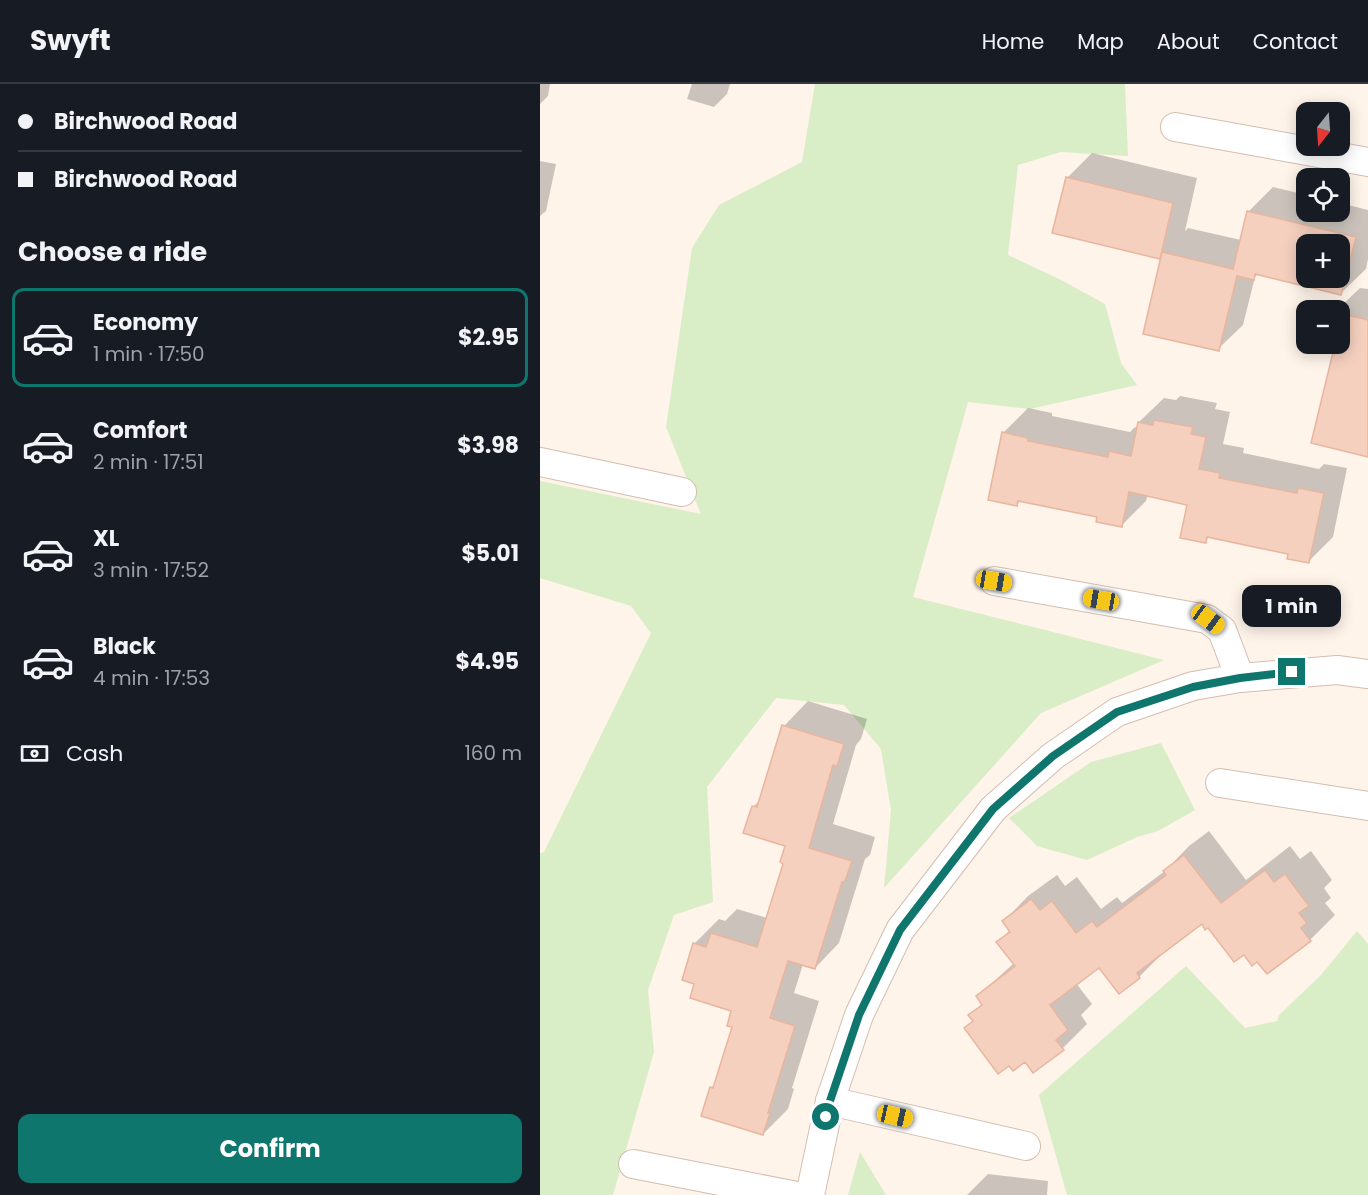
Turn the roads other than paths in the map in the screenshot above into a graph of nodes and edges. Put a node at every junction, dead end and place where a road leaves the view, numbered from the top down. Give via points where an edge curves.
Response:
1 (1175, 127) dead end
2 (1368, 162) edge
3 (540, 462) edge
4 (682, 492) dead end
5 (994, 581) dead end
6 (1368, 674) edge
7 (1240, 678) junction
8 (1220, 783) dead end
9 (1368, 806) edge
10 (830, 1101) junction
11 (1026, 1146) dead end
12 (633, 1164) dead end
13 (792, 1195) edge
14 (810, 1195) edge

1 - 2 street
3 - 4 street
5 - 7 street via 1208,619 1222,630
6 - 7 street via 1337,670
7 - 10 street via 1193,687 1117,712 1053,756 993,809 900,930 859,1015
8 - 9 street
10 - 11 street
10 - 14 street
12 - 13 street

